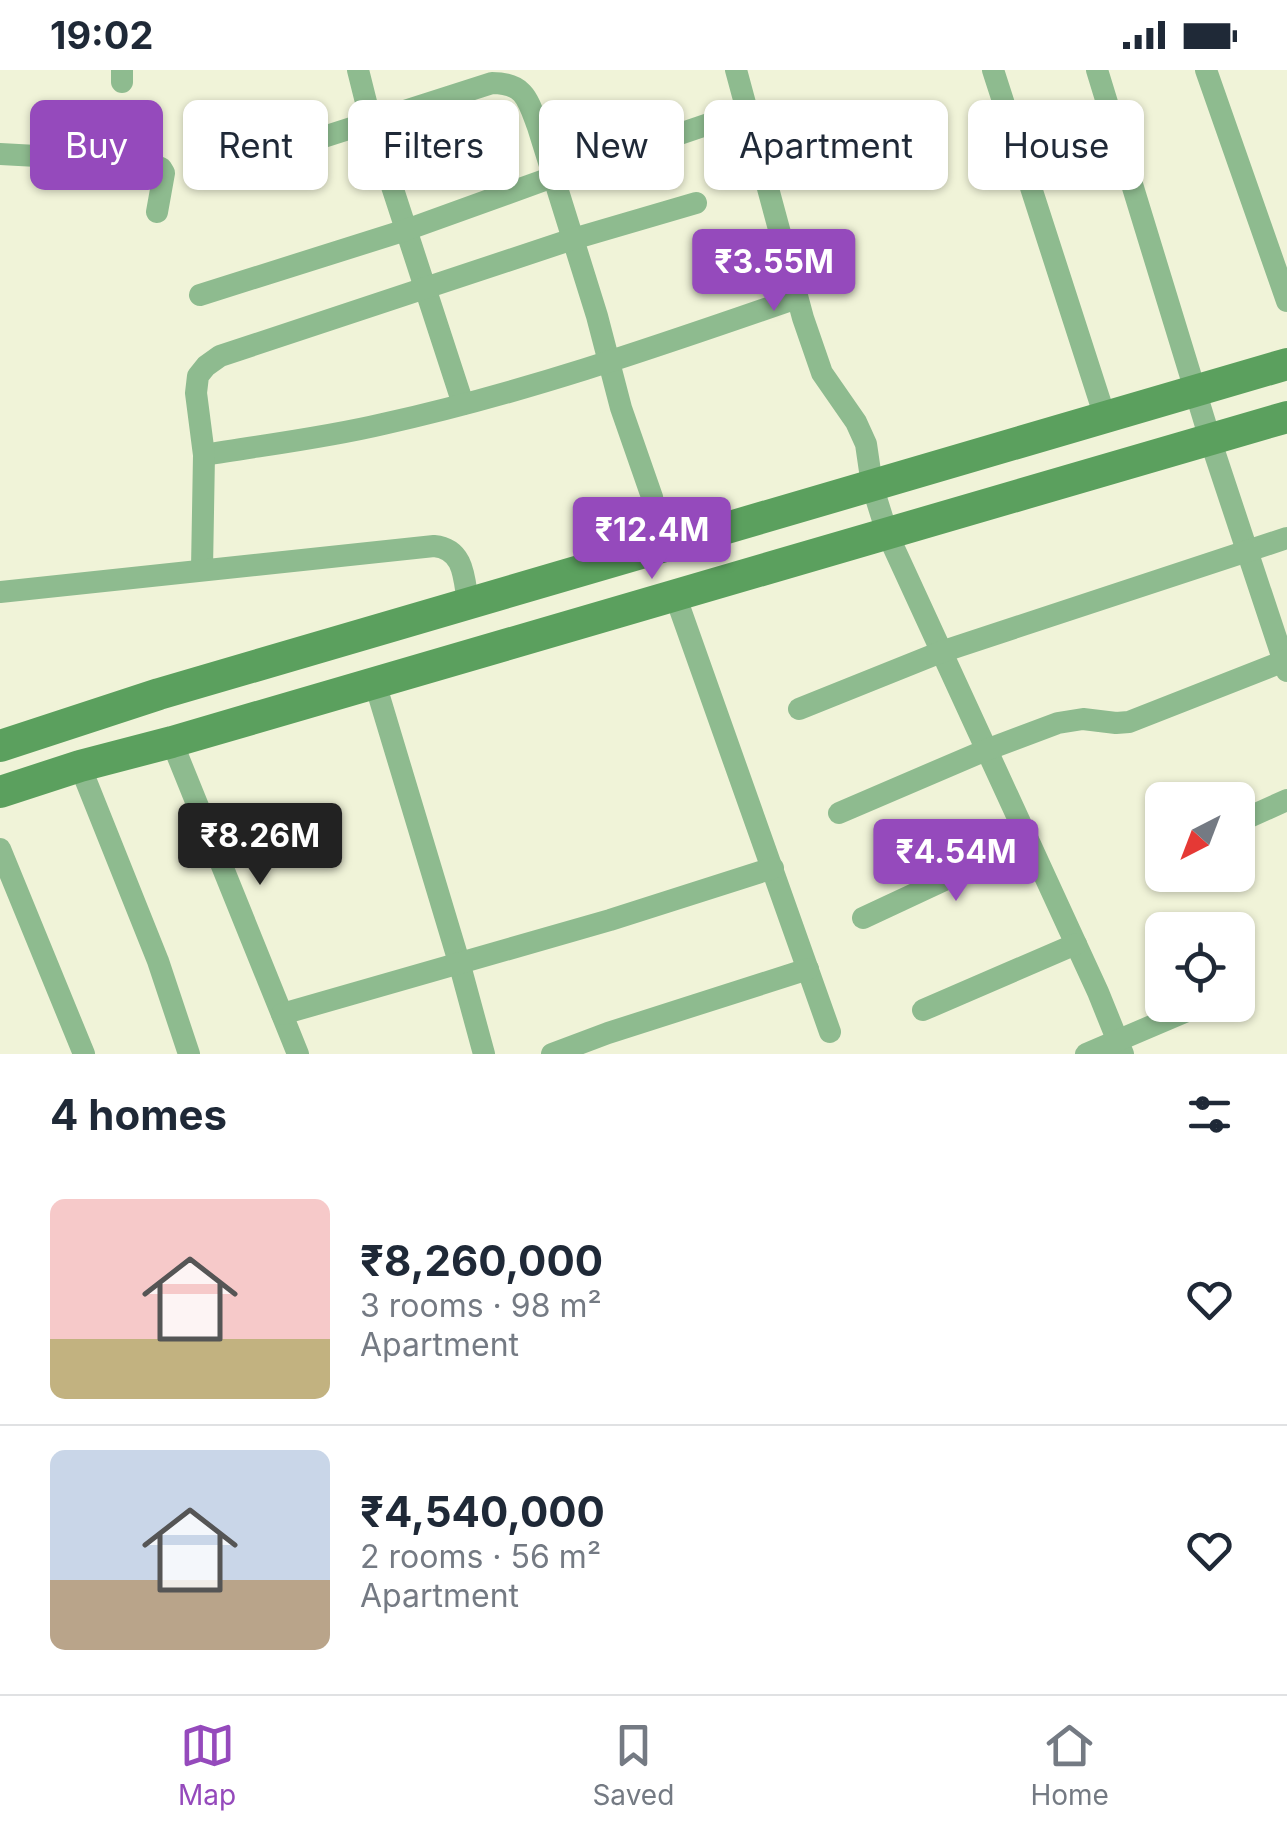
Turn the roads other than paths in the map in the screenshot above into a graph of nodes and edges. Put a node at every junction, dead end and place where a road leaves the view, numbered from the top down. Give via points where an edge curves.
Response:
1 (358, 70) edge
2 (736, 70) edge
3 (993, 70) edge
4 (1096, 70) edge
5 (1206, 70) edge
6 (488, 76) edge
7 (366, 100) edge
8 (427, 100) edge
9 (744, 100) edge
10 (539, 132) edge
11 (0, 154) edge
12 (539, 182) edge
13 (393, 190) edge
14 (558, 190) edge
15 (768, 190) edge
16 (696, 203) dead end
17 (157, 212) dead end
18 (406, 230) junction
19 (573, 239) junction
20 (425, 288) junction
21 (200, 294) dead end
22 (797, 298) junction
23 (1287, 301) edge
24 (609, 363) junction
25 (1287, 364) edge
26 (1196, 390) junction
27 (463, 404) junction
28 (1105, 417) junction
29 (1287, 417) edge
30 (1210, 439) junction
31 (204, 456) junction
32 (872, 485) junction
33 (887, 534) junction
34 (1287, 538) edge
35 (661, 547) junction
36 (1248, 551) junction
37 (202, 569) junction
38 (0, 592) edge
39 (676, 596) junction
40 (468, 603) junction
41 (941, 652) junction
42 (1286, 665) edge
43 (374, 683) junction
44 (799, 709) dead end
45 (172, 742) junction
46 (0, 746) edge
47 (986, 750) junction
48 (80, 766) junction
49 (0, 792) edge
50 (1287, 800) edge
51 (840, 814) dead end
52 (1255, 814) edge
53 (1028, 842) junction
54 (0, 849) edge
55 (773, 868) junction
56 (862, 918) dead end
57 (1076, 944) junction
58 (460, 962) junction
59 (808, 969) junction
60 (923, 1010) dead end
61 (282, 1014) junction
62 (1169, 1022) edge
63 (830, 1032) dead end
64 (1120, 1047) edge
65 (587, 1048) edge
66 (84, 1054) edge
67 (189, 1054) edge
68 (298, 1054) edge
69 (484, 1054) edge
70 (552, 1054) edge
71 (1086, 1054) edge

1 - 7 street
2 - 9 street
3 - 28 street
4 - 26 street
5 - 23 street
6 - 8 street
6 - 10 street via 524,94
11 - 17 street via 156,165 164,173
12 - 18 street
13 - 18 street
14 - 19 street
15 - 22 street
16 - 19 street
18 - 20 street
18 - 21 street
19 - 20 street
19 - 24 street
20 - 27 street
20 - 31 street via 206,366 196,393
22 - 24 street
22 - 32 street via 822,373 866,444
24 - 27 street
24 - 35 street
25 - 26 main road
26 - 28 main road
26 - 30 street
27 - 31 street
28 - 32 main road
29 - 30 main road
30 - 33 main road
30 - 36 street
31 - 37 street
32 - 33 street
32 - 35 main road
33 - 39 main road
33 - 41 street
34 - 36 street
35 - 40 main road
36 - 41 street
36 - 42 street
37 - 38 street
37 - 40 street via 443,547 462,564
39 - 43 main road
39 - 55 street
40 - 46 main road
41 - 44 street
41 - 47 street
42 - 47 street via 1142,718 1058,723
43 - 45 main road
43 - 58 street
45 - 48 main road
45 - 61 street
47 - 51 street
47 - 53 street
48 - 49 main road
48 - 67 street
50 - 52 street
53 - 56 street
53 - 57 street
54 - 66 street
55 - 58 street
55 - 59 street
57 - 60 street
57 - 64 street
58 - 61 street
58 - 69 street
59 - 63 street
59 - 65 street
61 - 68 street
62 - 64 street
64 - 71 street
65 - 70 street

